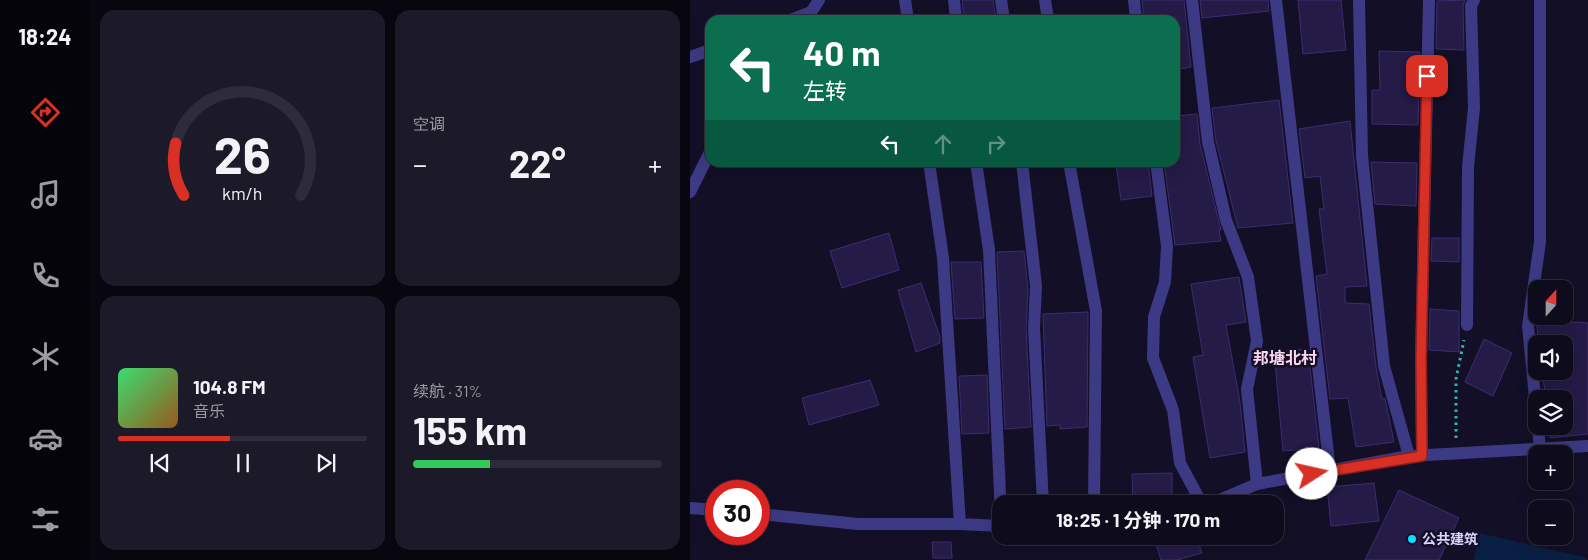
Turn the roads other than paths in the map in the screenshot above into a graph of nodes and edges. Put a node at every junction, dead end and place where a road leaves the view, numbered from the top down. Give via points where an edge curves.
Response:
1 (819, 0) edge
2 (906, 0) edge
3 (954, 0) edge
4 (1001, 0) edge
5 (1045, 0) edge
6 (1134, 0) edge
7 (1192, 0) edge
8 (1276, 0) edge
9 (1359, 0) edge
10 (1429, 0) edge
11 (1474, 0) edge
12 (1540, 0) edge
13 (810, 15) edge
14 (908, 15) edge
15 (956, 15) edge
16 (1003, 15) edge
17 (1047, 15) edge
18 (1136, 15) edge
19 (705, 52) edge
20 (690, 57) edge
21 (705, 162) edge
22 (930, 167) edge
23 (977, 167) edge
24 (1023, 167) edge
25 (1070, 167) edge
26 (1157, 167) edge
27 (690, 192) edge
28 (1467, 325) road end
29 (1534, 390) edge
30 (1588, 446) edge
31 (1573, 447) edge
32 (1528, 451) edge
33 (1415, 456) junction
34 (1330, 470) junction
35 (1257, 484) junction
36 (1000, 495) edge
37 (1043, 495) edge
38 (1094, 495) edge
39 (1197, 495) edge
40 (1231, 495) edge
41 (690, 508) edge
42 (705, 509) edge
43 (770, 515) edge
44 (960, 524) junction
45 (992, 526) edge

1 - 13 street
2 - 14 street
3 - 15 street
4 - 16 street
5 - 17 street
6 - 18 street
7 - 35 street via 1208,142 1226,220 1248,277 1257,341 1247,389
8 - 34 street
9 - 33 street via 1362,156 1384,366
10 - 33 street via 1421,360
11 - 28 street via 1471,6 1474,108 1468,167
12 - 29 street via 1540,242 1528,326
19 - 20 street
21 - 27 street
22 - 44 street via 943,258
23 - 36 street via 989,250
24 - 37 street via 1036,286 1034,328
25 - 38 street via 1096,311
26 - 39 street via 1167,246 1165,282 1154,317 1153,358 1174,410 1180,463
30 - 31 street
32 - 33 street
33 - 34 street
34 - 35 street
35 - 40 street
41 - 42 street
43 - 44 street via 858,524
44 - 45 street

